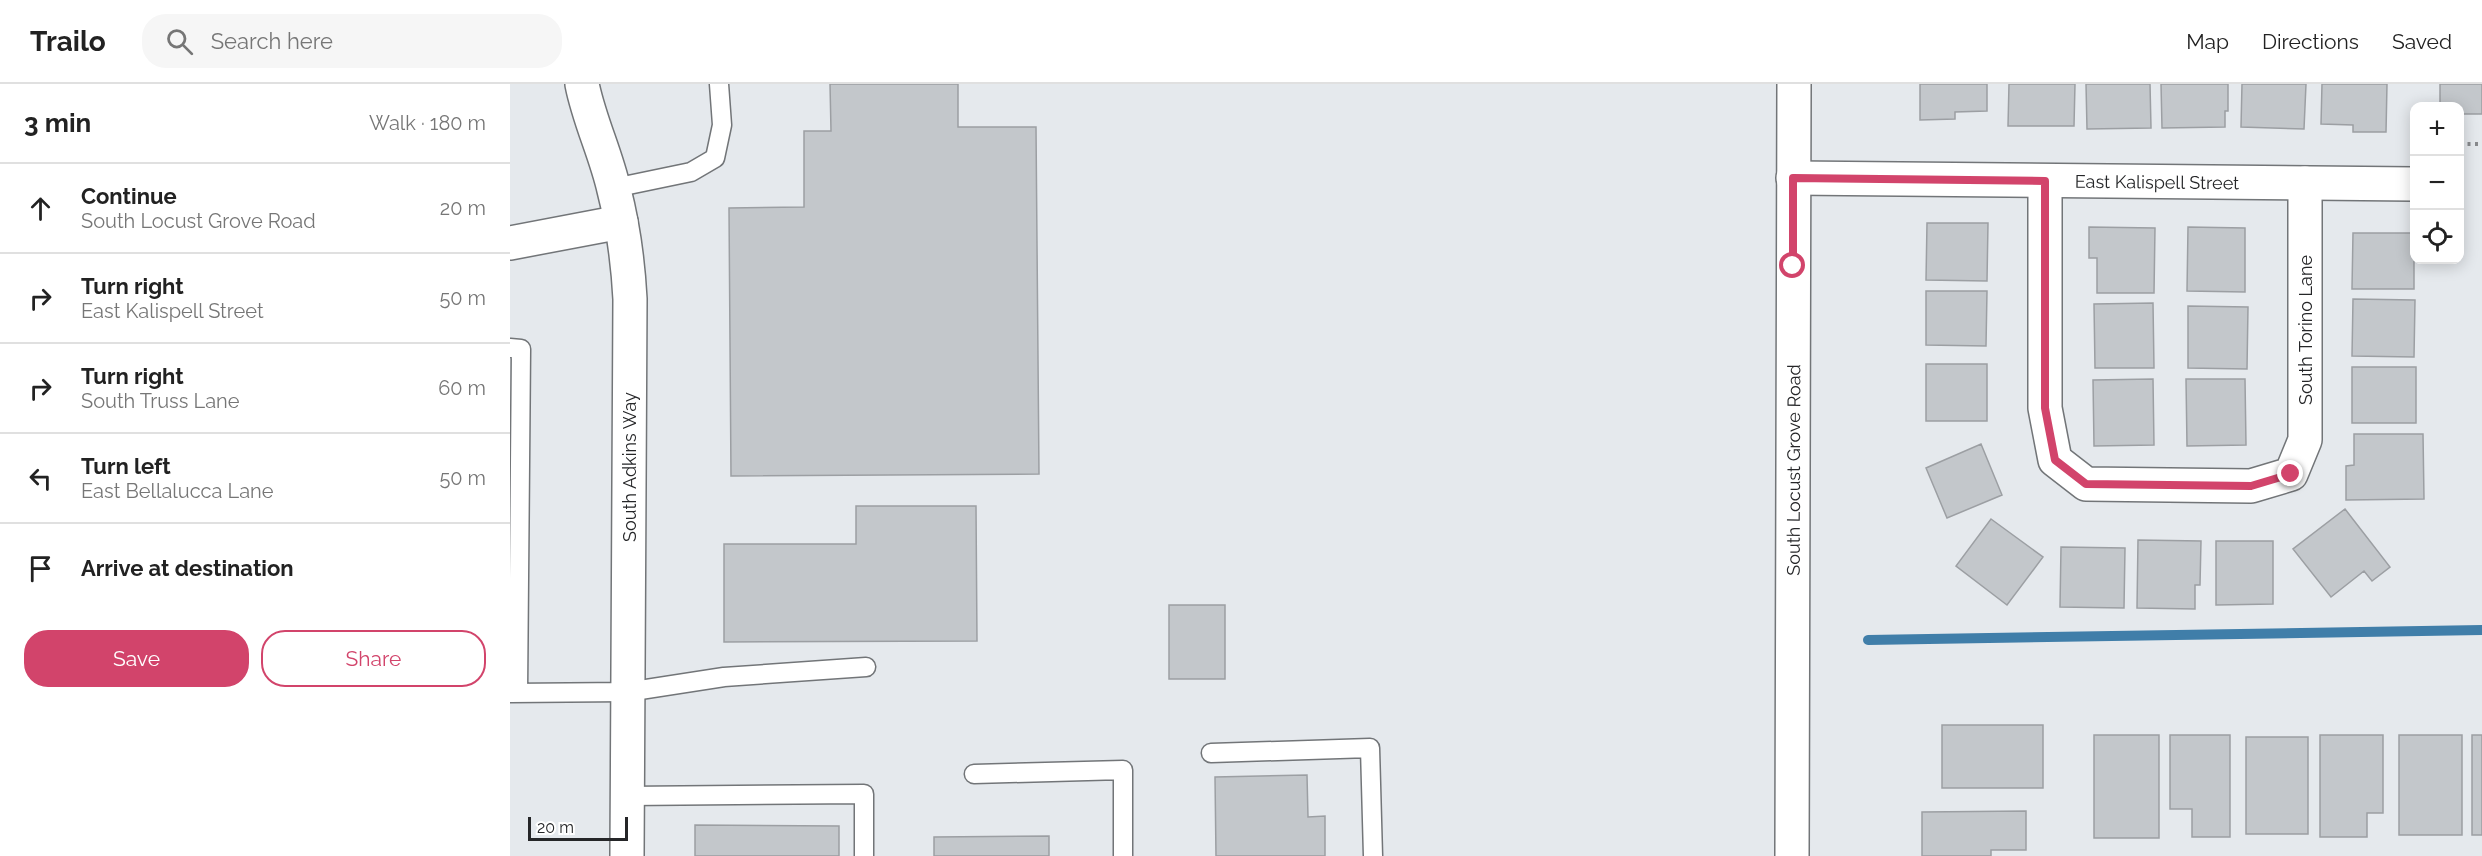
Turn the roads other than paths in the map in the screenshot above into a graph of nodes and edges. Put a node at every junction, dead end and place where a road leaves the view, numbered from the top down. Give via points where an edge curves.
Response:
1 (582, 84) edge
2 (719, 84) edge
3 (1794, 84) edge
4 (1793, 178) junction
5 (2045, 181) junction
6 (2306, 183) junction
7 (2410, 184) edge
8 (614, 188) junction
9 (621, 222) junction
10 (510, 243) edge
11 (510, 348) edge
12 (867, 667) dead end
13 (627, 692) junction
14 (514, 693) edge
15 (1211, 753) dead end
16 (974, 774) dead end
17 (627, 796) junction
18 (627, 856) edge
19 (864, 856) edge
20 (1123, 856) edge
21 (1373, 856) edge
22 (1792, 856) edge

1 - 8 street, South Adkins Way
2 - 8 lane via 722,125 715,158 691,172
3 - 4 street, South Locust Grove Road
4 - 5 street, East Kalispell Street
4 - 22 street, South Locust Grove Road
5 - 6 street, East Kalispell Street
5 - 6 street, South Torino Lane via 2045,408 2055,460 2086,484 2251,486 2291,474 2306,440
6 - 7 street, East Kalispell Street
8 - 9 street, South Adkins Way
9 - 10 street
9 - 13 street, South Adkins Way via 630,299
11 - 14 lane via 521,349
12 - 13 lane via 724,677
13 - 14 lane
13 - 17 street, South Adkins Way
15 - 21 lane via 1370,748
16 - 20 lane via 1122,770
17 - 18 street, South Adkins Way
17 - 19 lane via 864,794

